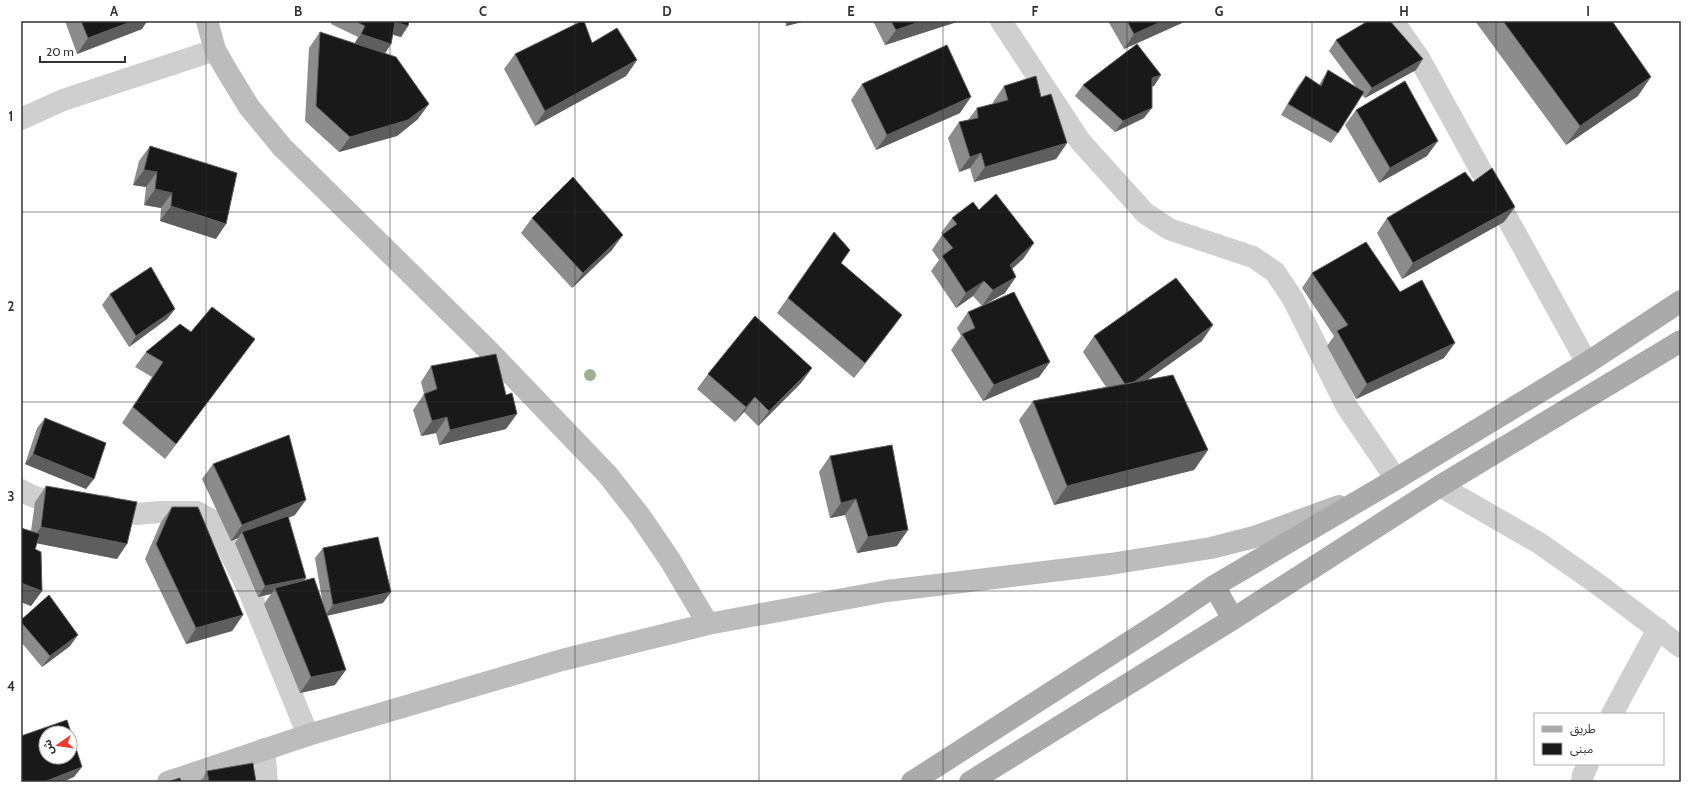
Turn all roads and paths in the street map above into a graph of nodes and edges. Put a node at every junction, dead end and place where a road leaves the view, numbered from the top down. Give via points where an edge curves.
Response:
1 (208, 21) edge
2 (1001, 21) edge
3 (1393, 21) edge
4 (215, 50) junction
5 (21, 119) edge
6 (1681, 301) edge
7 (1681, 341) edge
8 (1587, 363) junction
9 (1396, 479) junction
10 (1440, 486) junction
11 (21, 490) edge
12 (1364, 497) junction
13 (1214, 586) junction
14 (1233, 619) junction
15 (708, 624) junction
16 (1658, 629) junction
17 (1681, 647) edge
18 (1613, 713) edge
19 (308, 735) junction
20 (264, 749) junction
21 (1588, 765) edge
22 (168, 782) edge
23 (267, 782) edge
24 (912, 782) edge
25 (970, 782) edge
26 (1582, 782) edge

1 - 4 main road
2 - 9 street via 1080,141 1145,213 1169,229 1254,256 1276,272 1347,407
3 - 8 street via 1419,58
4 - 5 street via 63,100
4 - 15 main road via 250,107 282,147 488,350 607,474 670,560
6 - 8 main road
7 - 10 main road
8 - 9 main road
9 - 12 main road
10 - 14 main road
10 - 16 street via 1539,543
11 - 19 street via 46,501 104,506 122,513 198,512 215,522 250,593
12 - 13 main road
12 - 15 main road via 1254,537 1211,548 1110,564 887,591
13 - 14 main road
13 - 24 main road
14 - 25 main road
15 - 19 main road via 562,660
16 - 17 street
16 - 18 street
19 - 20 main road
20 - 22 main road
20 - 23 street
21 - 26 street

